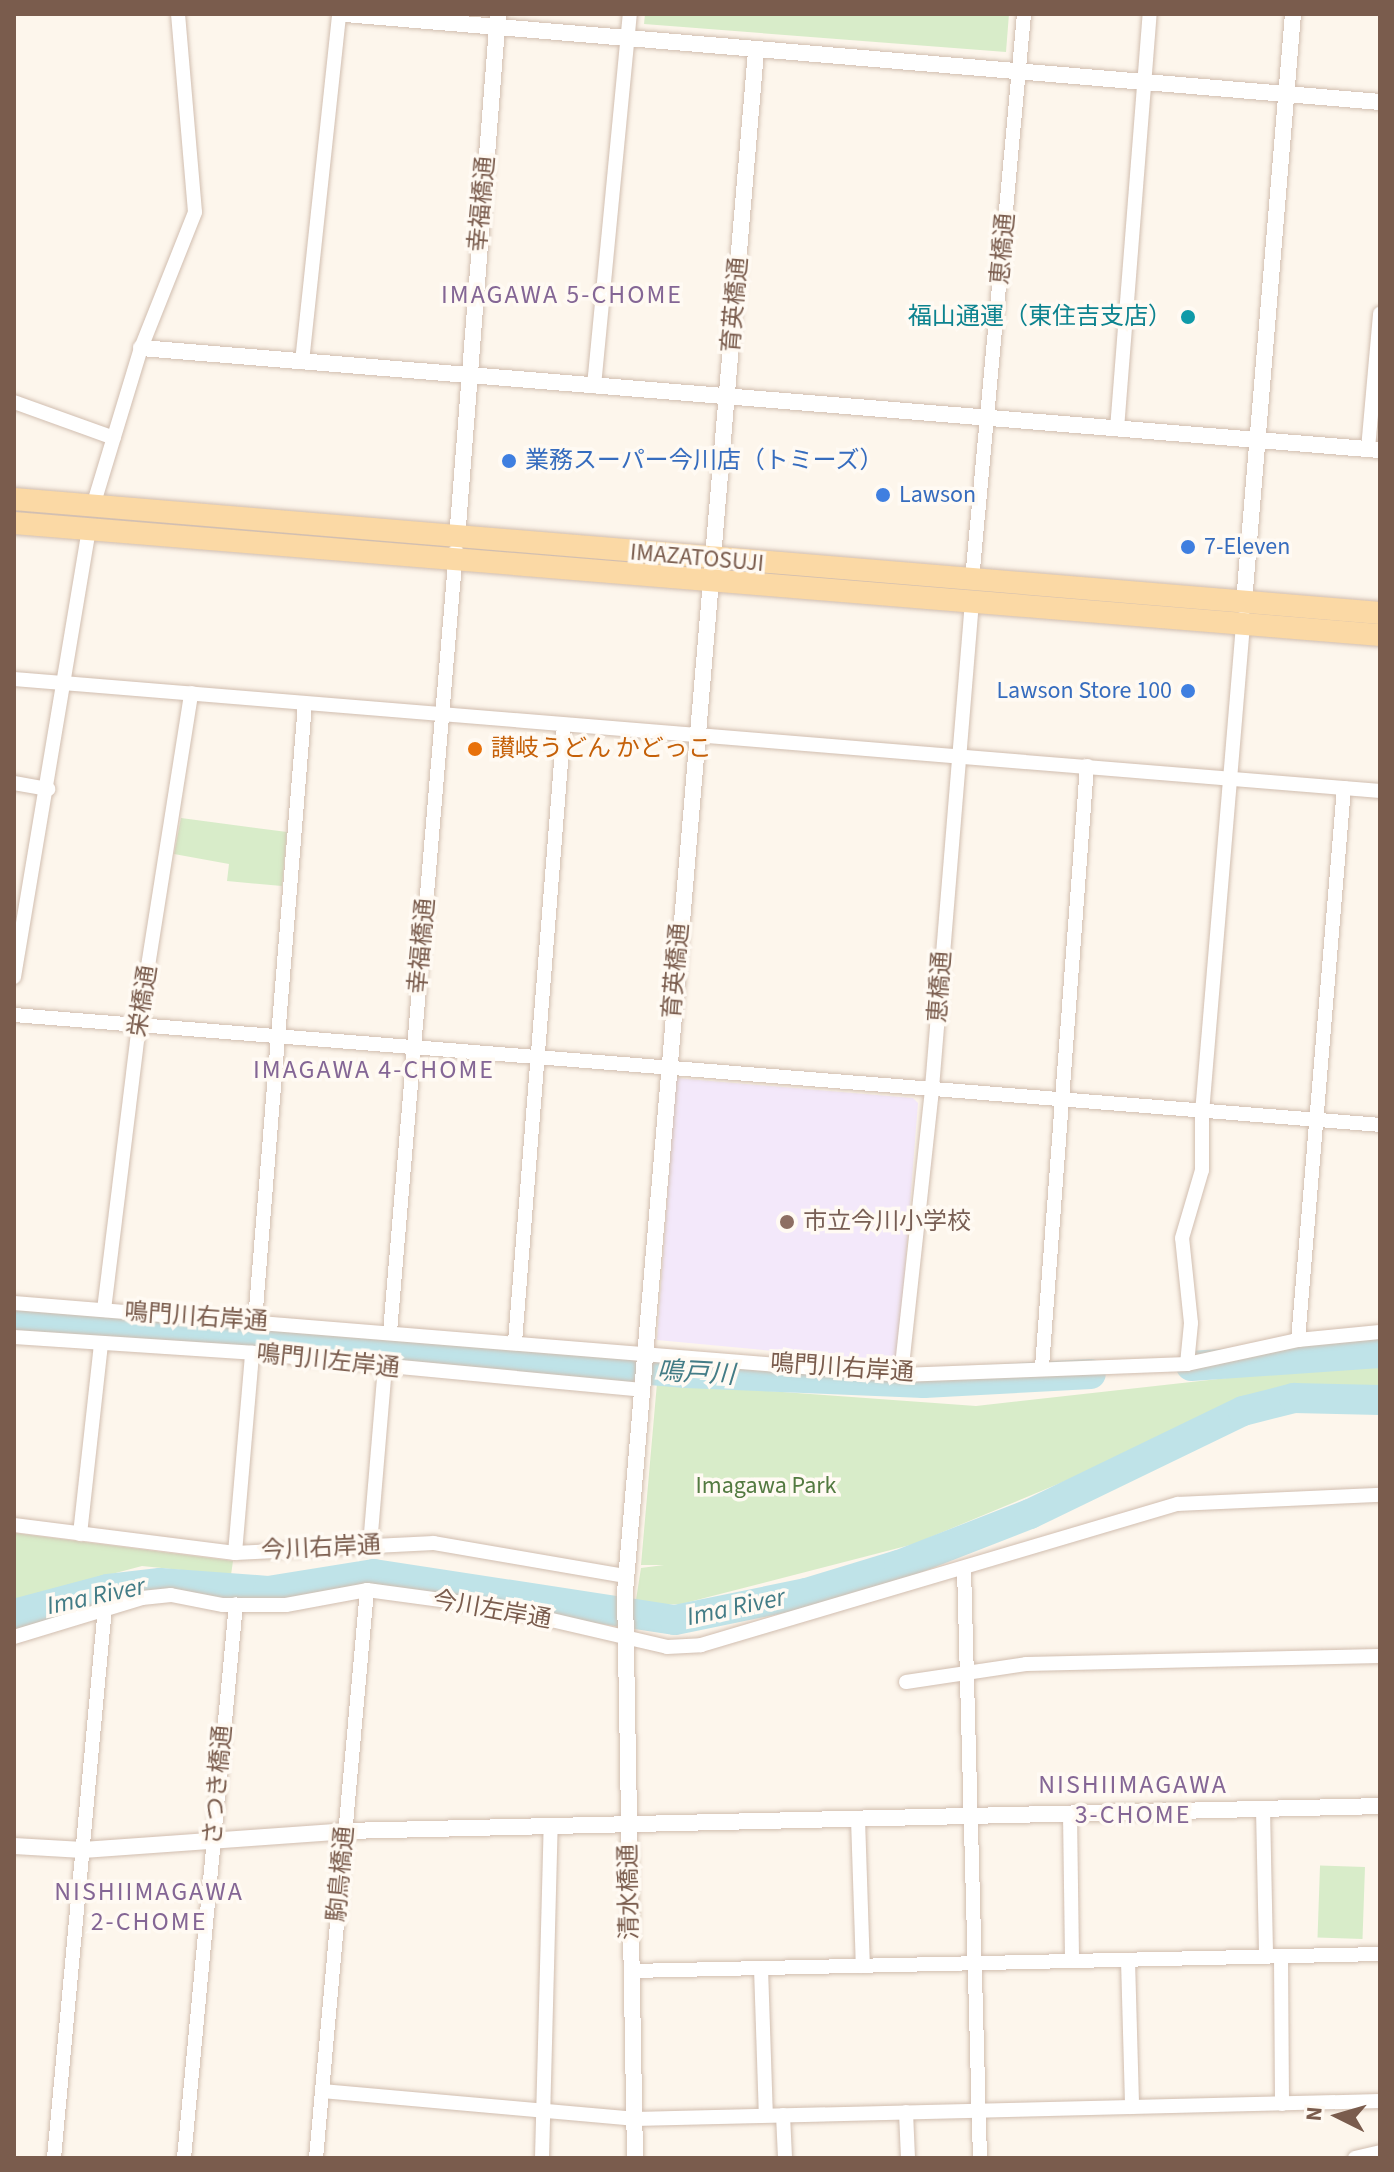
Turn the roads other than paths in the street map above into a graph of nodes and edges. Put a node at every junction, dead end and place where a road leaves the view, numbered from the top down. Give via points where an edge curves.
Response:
1 (178, 14) edge
2 (342, 14) edge
3 (630, 14) edge
4 (1024, 14) edge
5 (1150, 14) edge
6 (1293, 14) edge
7 (497, 22) edge
8 (628, 39) junction
9 (756, 51) junction
10 (1020, 71) junction
11 (1145, 82) junction
12 (1285, 95) junction
13 (1380, 102) edge
14 (1380, 314) edge
15 (141, 348) junction
16 (302, 362) junction
17 (468, 376) junction
18 (594, 386) junction
19 (727, 396) junction
20 (14, 402) edge
21 (986, 419) junction
22 (1117, 429) junction
23 (114, 438) junction
24 (1257, 439) junction
25 (1374, 449) edge
26 (14, 499) edge
27 (93, 506) junction
28 (14, 523) edge
29 (89, 529) junction
30 (457, 549) junction
31 (714, 571) junction
32 (972, 590) junction
33 (1380, 613) edge
34 (1244, 614) junction
35 (1380, 635) edge
36 (14, 679) edge
37 (66, 683) junction
38 (191, 693) junction
39 (305, 704) junction
40 (441, 716) junction
41 (564, 725) junction
42 (699, 736) junction
43 (958, 755) junction
44 (1087, 766) junction
45 (1233, 778) junction
46 (14, 783) edge
47 (1344, 788) junction
48 (48, 789) junction
49 (1380, 791) edge
50 (14, 977) edge
51 (14, 1015) edge
52 (139, 1023) junction
53 (278, 1034) junction
54 (414, 1050) junction
55 (539, 1061) junction
56 (667, 1071) junction
57 (932, 1088) junction
58 (1062, 1100) junction
59 (1202, 1113) junction
60 (1313, 1118) junction
61 (1380, 1125) edge
62 (14, 1303) edge
63 (104, 1310) junction
64 (255, 1321) junction
65 (390, 1332) junction
66 (1380, 1332) edge
67 (14, 1337) edge
68 (1298, 1340) junction
69 (515, 1342) junction
70 (101, 1344) junction
71 (252, 1353) junction
72 (646, 1357) junction
73 (1187, 1364) junction
74 (1042, 1367) junction
75 (385, 1368) junction
76 (901, 1375) junction
77 (642, 1385) junction
78 (1380, 1495) edge
79 (14, 1525) edge
80 (80, 1534) junction
81 (370, 1545) junction
82 (235, 1553) junction
83 (964, 1568) junction
84 (626, 1576) junction
85 (367, 1590) junction
86 (236, 1604) junction
87 (105, 1607) junction
88 (624, 1634) junction
89 (14, 1637) edge
90 (1380, 1656) edge
91 (968, 1669) junction
92 (906, 1682) dead end
93 (1380, 1806) edge
94 (1263, 1809) junction
95 (1070, 1814) junction
96 (974, 1816) junction
97 (858, 1819) junction
98 (628, 1823) junction
99 (551, 1825) junction
100 (345, 1831) junction
101 (213, 1840) junction
102 (14, 1846) edge
103 (83, 1850) junction
104 (1380, 1954) edge
105 (1266, 1957) junction
106 (1281, 1957) junction
107 (1128, 1960) junction
108 (1072, 1961) junction
109 (976, 1964) junction
110 (863, 1966) junction
111 (761, 1968) junction
112 (631, 1971) junction
113 (322, 2091) junction
114 (1380, 2101) edge
115 (1282, 2104) junction
116 (1132, 2107) junction
117 (979, 2110) junction
118 (544, 2111) junction
119 (906, 2112) junction
120 (766, 2115) junction
121 (783, 2115) junction
122 (634, 2119) junction
123 (1380, 2152) edge
124 (54, 2158) edge
125 (184, 2158) edge
126 (316, 2158) edge
127 (542, 2158) edge
128 (635, 2158) edge
129 (785, 2158) edge
130 (908, 2158) edge
131 (980, 2158) edge
132 (1355, 2158) edge

1 - 15 street via 195,212
2 - 7 street
2 - 16 street
3 - 8 street
4 - 10 street, 恵橋通
5 - 11 street
6 - 12 street
7 - 8 street
7 - 17 street, 幸福橋通
8 - 9 street
8 - 18 street
9 - 10 street
9 - 19 street, 育英橋通
10 - 11 street
10 - 21 street, 恵橋通
11 - 12 street
11 - 22 street
12 - 13 street
12 - 24 street
14 - 25 street
15 - 16 street
15 - 23 street
16 - 17 street
17 - 18 street
17 - 30 street, 幸福橋通
18 - 19 street
19 - 21 street
19 - 31 street, 育英橋通
20 - 23 street
21 - 22 street
21 - 32 street, 恵橋通
22 - 24 street
23 - 27 street
24 - 25 street
24 - 34 street
26 - 27 main road, IMAZATOSUJI
27 - 30 main road, IMAZATOSUJI
28 - 29 main road, IMAZATOSUJI
29 - 30 main road, IMAZATOSUJI
29 - 37 street
30 - 31 main road, IMAZATOSUJI
30 - 40 street, 幸福橋通
31 - 32 main road, IMAZATOSUJI
31 - 42 street, 育英橋通
32 - 34 main road, IMAZATOSUJI
32 - 43 street, 恵橋通
33 - 34 main road, IMAZATOSUJI
34 - 35 main road, IMAZATOSUJI
34 - 45 street
36 - 37 street
37 - 38 street
37 - 48 street
38 - 39 street
38 - 52 street, 栄橋通
39 - 40 street
39 - 53 street
40 - 41 street
40 - 54 street, 幸福橋通
41 - 42 street
41 - 55 street
42 - 43 street
42 - 56 street, 育英橋通
43 - 44 street
43 - 57 street, 恵橋通
44 - 45 street
44 - 58 street
45 - 47 street
45 - 59 street
46 - 48 street
47 - 49 street
47 - 60 street
48 - 50 street
51 - 52 street
52 - 53 street
52 - 63 street, 栄橋通
53 - 54 street
53 - 64 street
54 - 55 street
54 - 65 street, 幸福橋通
55 - 56 street
55 - 69 street
56 - 57 street
56 - 72 street, 育英橋通
57 - 58 street
57 - 76 street, 恵橋通
58 - 59 street
58 - 74 street
59 - 60 street
59 - 73 street via 1202,1170 1182,1238 1191,1323
60 - 61 street
60 - 68 street
62 - 63 street, 鳴門川右岸通
63 - 64 street, 鳴門川右岸通
64 - 65 street, 鳴門川右岸通
65 - 69 street, 鳴門川右岸通
66 - 68 street, 鳴門川右岸通
67 - 70 street, 鳴門川左岸通
68 - 73 street, 鳴門川右岸通
69 - 72 street, 鳴門川右岸通
70 - 71 street, 鳴門川左岸通
70 - 80 street
71 - 75 street, 鳴門川左岸通
71 - 82 street
72 - 76 street, 鳴門川右岸通
72 - 77 street, 育英橋通
73 - 74 street, 鳴門川右岸通
74 - 76 street, 鳴門川右岸通
75 - 77 street, 鳴門川左岸通
75 - 81 street
77 - 84 street
78 - 83 street, 今川左岸通 via 1178,1504
79 - 80 street, 今川右岸通
80 - 82 street, 今川右岸通
81 - 82 street, 今川右岸通
81 - 84 street, 今川右岸通 via 434,1543
83 - 88 street, 今川左岸通 via 701,1645 667,1647
83 - 91 street
84 - 88 street, 清水橋通
85 - 86 street, 今川左岸通 via 286,1605
85 - 88 street, 今川左岸通 via 500,1608
85 - 100 street, 駒鳥橋通
86 - 87 street, 今川左岸通 via 171,1595
86 - 101 street, さつき橋通
87 - 89 street, 今川左岸通
87 - 103 street
88 - 98 street, 清水橋通
90 - 91 street
91 - 92 street
91 - 96 street
93 - 94 street
94 - 95 street
94 - 105 street
95 - 96 street
95 - 108 street
96 - 97 street
96 - 109 street
97 - 98 street
97 - 110 street
98 - 99 street
98 - 112 street, 清水橋通
99 - 100 street
99 - 118 street
100 - 101 street
100 - 113 street, 駒鳥橋通
101 - 103 street
101 - 125 street, さつき橋通
102 - 103 street
103 - 124 street
104 - 106 street
105 - 106 street
105 - 107 street
106 - 115 street
107 - 108 street
107 - 116 street
108 - 109 street
109 - 110 street
109 - 117 street
110 - 111 street
111 - 112 street
111 - 120 street
112 - 122 street, 清水橋通
113 - 118 street
113 - 126 street, 駒鳥橋通
114 - 115 street
115 - 116 street
116 - 117 street
117 - 119 street
117 - 131 street
118 - 122 street
118 - 127 street
119 - 121 street
119 - 130 street
120 - 121 street
120 - 122 street
121 - 129 street
122 - 128 street, 清水橋通
123 - 132 street

